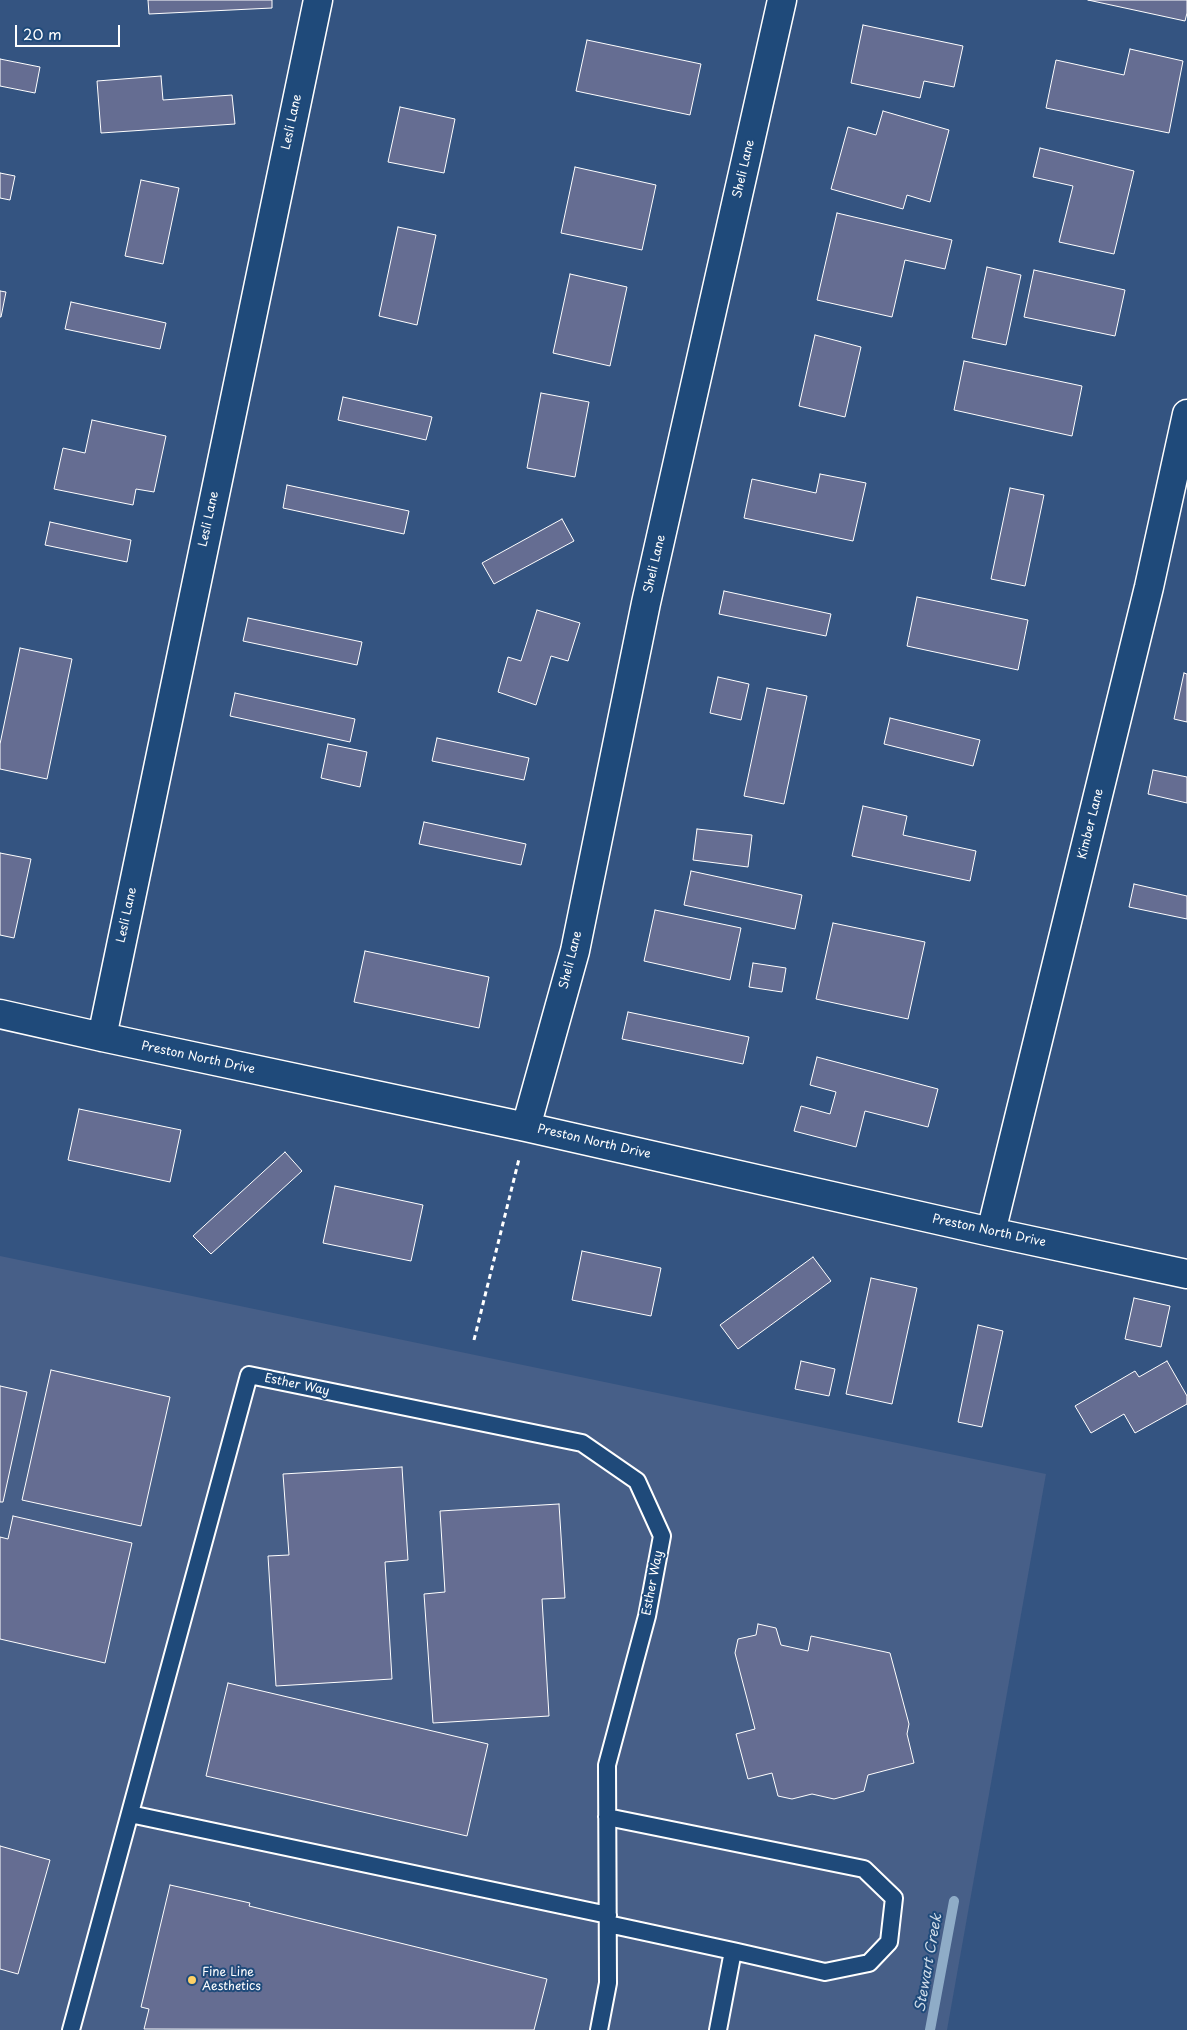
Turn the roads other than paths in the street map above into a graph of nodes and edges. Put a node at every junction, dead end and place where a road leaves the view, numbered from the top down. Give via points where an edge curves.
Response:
1 (318, 0) edge
2 (782, 0) edge
3 (1187, 414) edge
4 (0, 1014) edge
5 (102, 1038) junction
6 (526, 1127) junction
7 (991, 1232) junction
8 (1187, 1274) edge
9 (130, 1814) junction
10 (607, 1817) junction
11 (608, 1920) junction
12 (733, 1951) junction
13 (71, 2030) edge
14 (599, 2030) edge
15 (718, 2030) edge

1 - 5 street, Lesli Lane
2 - 6 street, Sheli Lane via 649,593 574,951
3 - 7 street, Kimber Lane via 1149,587
4 - 5 street, Preston North Drive
5 - 6 street, Preston North Drive
6 - 7 street, Preston North Drive
7 - 8 street, Preston North Drive
9 - 10 lane, Esther Way via 249,1375 582,1443 637,1482 662,1536 647,1616 607,1765
9 - 11 lane
9 - 13 lane
10 - 11 lane, Esther Way
10 - 12 lane via 864,1870 894,1898 889,1942 869,1963 825,1972
11 - 12 lane
11 - 14 lane, Esther Way via 608,1983
12 - 15 lane

